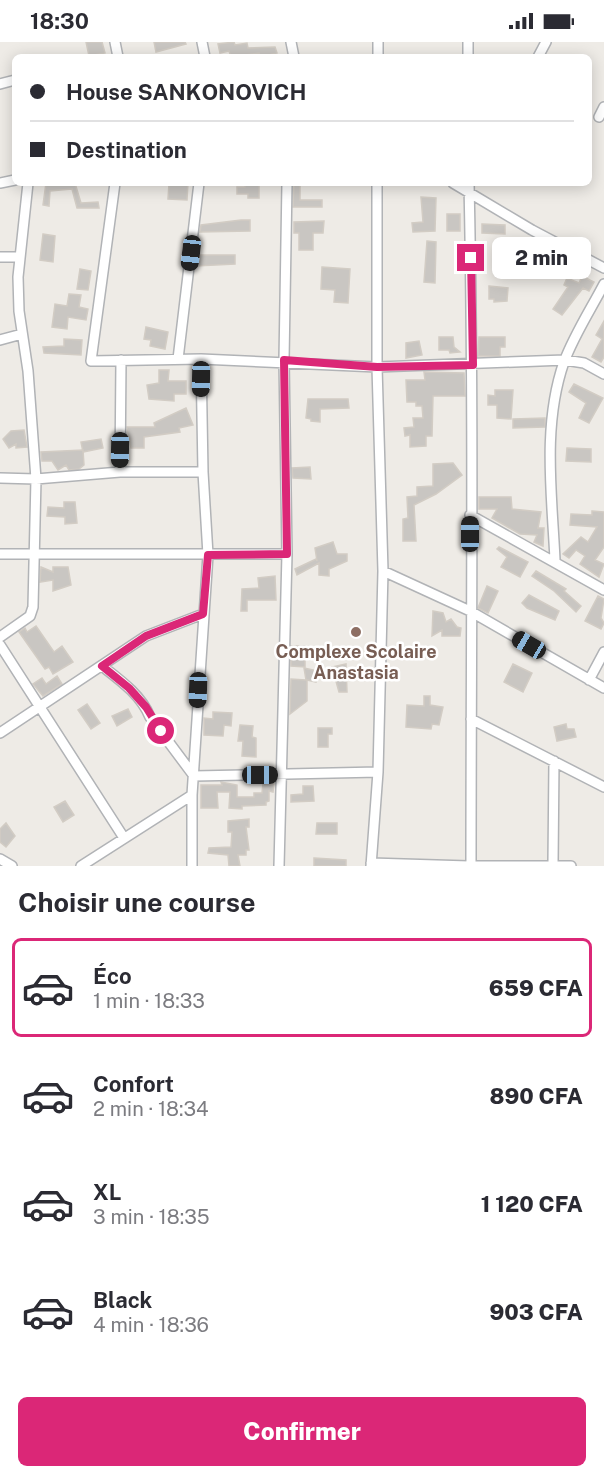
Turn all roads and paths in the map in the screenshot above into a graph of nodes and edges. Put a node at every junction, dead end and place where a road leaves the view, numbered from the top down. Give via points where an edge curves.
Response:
1 (604, 107) edge
2 (598, 117) dead end
3 (28, 186) edge
4 (115, 186) edge
5 (199, 186) edge
6 (286, 186) edge
7 (378, 186) edge
8 (457, 186) edge
9 (469, 186) edge
10 (469, 194) junction
11 (20, 256) junction
12 (0, 257) edge
13 (604, 268) edge
14 (604, 284) edge
15 (22, 334) junction
16 (0, 340) edge
17 (178, 359) junction
18 (201, 359) junction
19 (121, 360) junction
20 (284, 360) junction
21 (565, 360) junction
22 (473, 365) junction
23 (377, 367) junction
24 (604, 374) edge
25 (120, 472) junction
26 (202, 472) junction
27 (0, 478) edge
28 (36, 478) junction
29 (470, 515) junction
30 (0, 554) edge
31 (287, 554) junction
32 (35, 555) junction
33 (208, 555) junction
34 (555, 560) junction
35 (383, 571) junction
36 (604, 590) edge
37 (470, 611) junction
38 (203, 614) junction
39 (0, 637) edge
40 (0, 645) edge
41 (604, 652) edge
42 (102, 666) junction
43 (589, 680) junction
44 (604, 688) edge
45 (39, 707) junction
46 (471, 718) junction
47 (0, 733) edge
48 (554, 761) junction
49 (378, 772) junction
50 (281, 775) junction
51 (194, 776) junction
52 (604, 787) edge
53 (192, 795) junction
54 (124, 838) junction
55 (0, 859) edge
56 (371, 864) edge
57 (554, 864) junction
58 (12, 866) edge
59 (81, 866) edge
60 (192, 866) edge
61 (279, 866) edge
62 (470, 866) edge
63 (571, 866) edge

1 - 2 street
3 - 11 street
4 - 19 street via 91,362
5 - 17 street
6 - 20 street
7 - 23 street
8 - 10 street
9 - 10 street
10 - 13 street
10 - 22 street
11 - 12 street
11 - 15 street
14 - 21 street
15 - 16 street
15 - 28 street
17 - 18 street
17 - 19 street
18 - 20 street
18 - 26 street
19 - 25 street
20 - 23 street
20 - 31 street
21 - 22 street
21 - 24 street via 584,363
21 - 34 street via 550,430
22 - 23 street
22 - 29 street
23 - 35 street
25 - 26 street
25 - 28 street
26 - 33 street
27 - 28 street
28 - 32 street
29 - 34 street
29 - 37 street
30 - 32 street
31 - 33 street
31 - 50 street
32 - 33 street
32 - 39 street via 32,612
33 - 38 street
34 - 36 street
35 - 37 street
35 - 49 street
37 - 43 street
37 - 46 street
38 - 42 street via 146,636
38 - 51 street
40 - 45 street
41 - 43 street
42 - 45 street
42 - 51 street via 146,707
43 - 44 street
45 - 47 street
45 - 54 street
46 - 48 street
46 - 62 street
48 - 52 street
48 - 57 street
49 - 50 street
49 - 56 street
50 - 51 street
50 - 61 street
51 - 53 street
53 - 54 street
53 - 60 street
54 - 59 street
55 - 58 street
56 - 62 street
57 - 62 street
57 - 63 street

